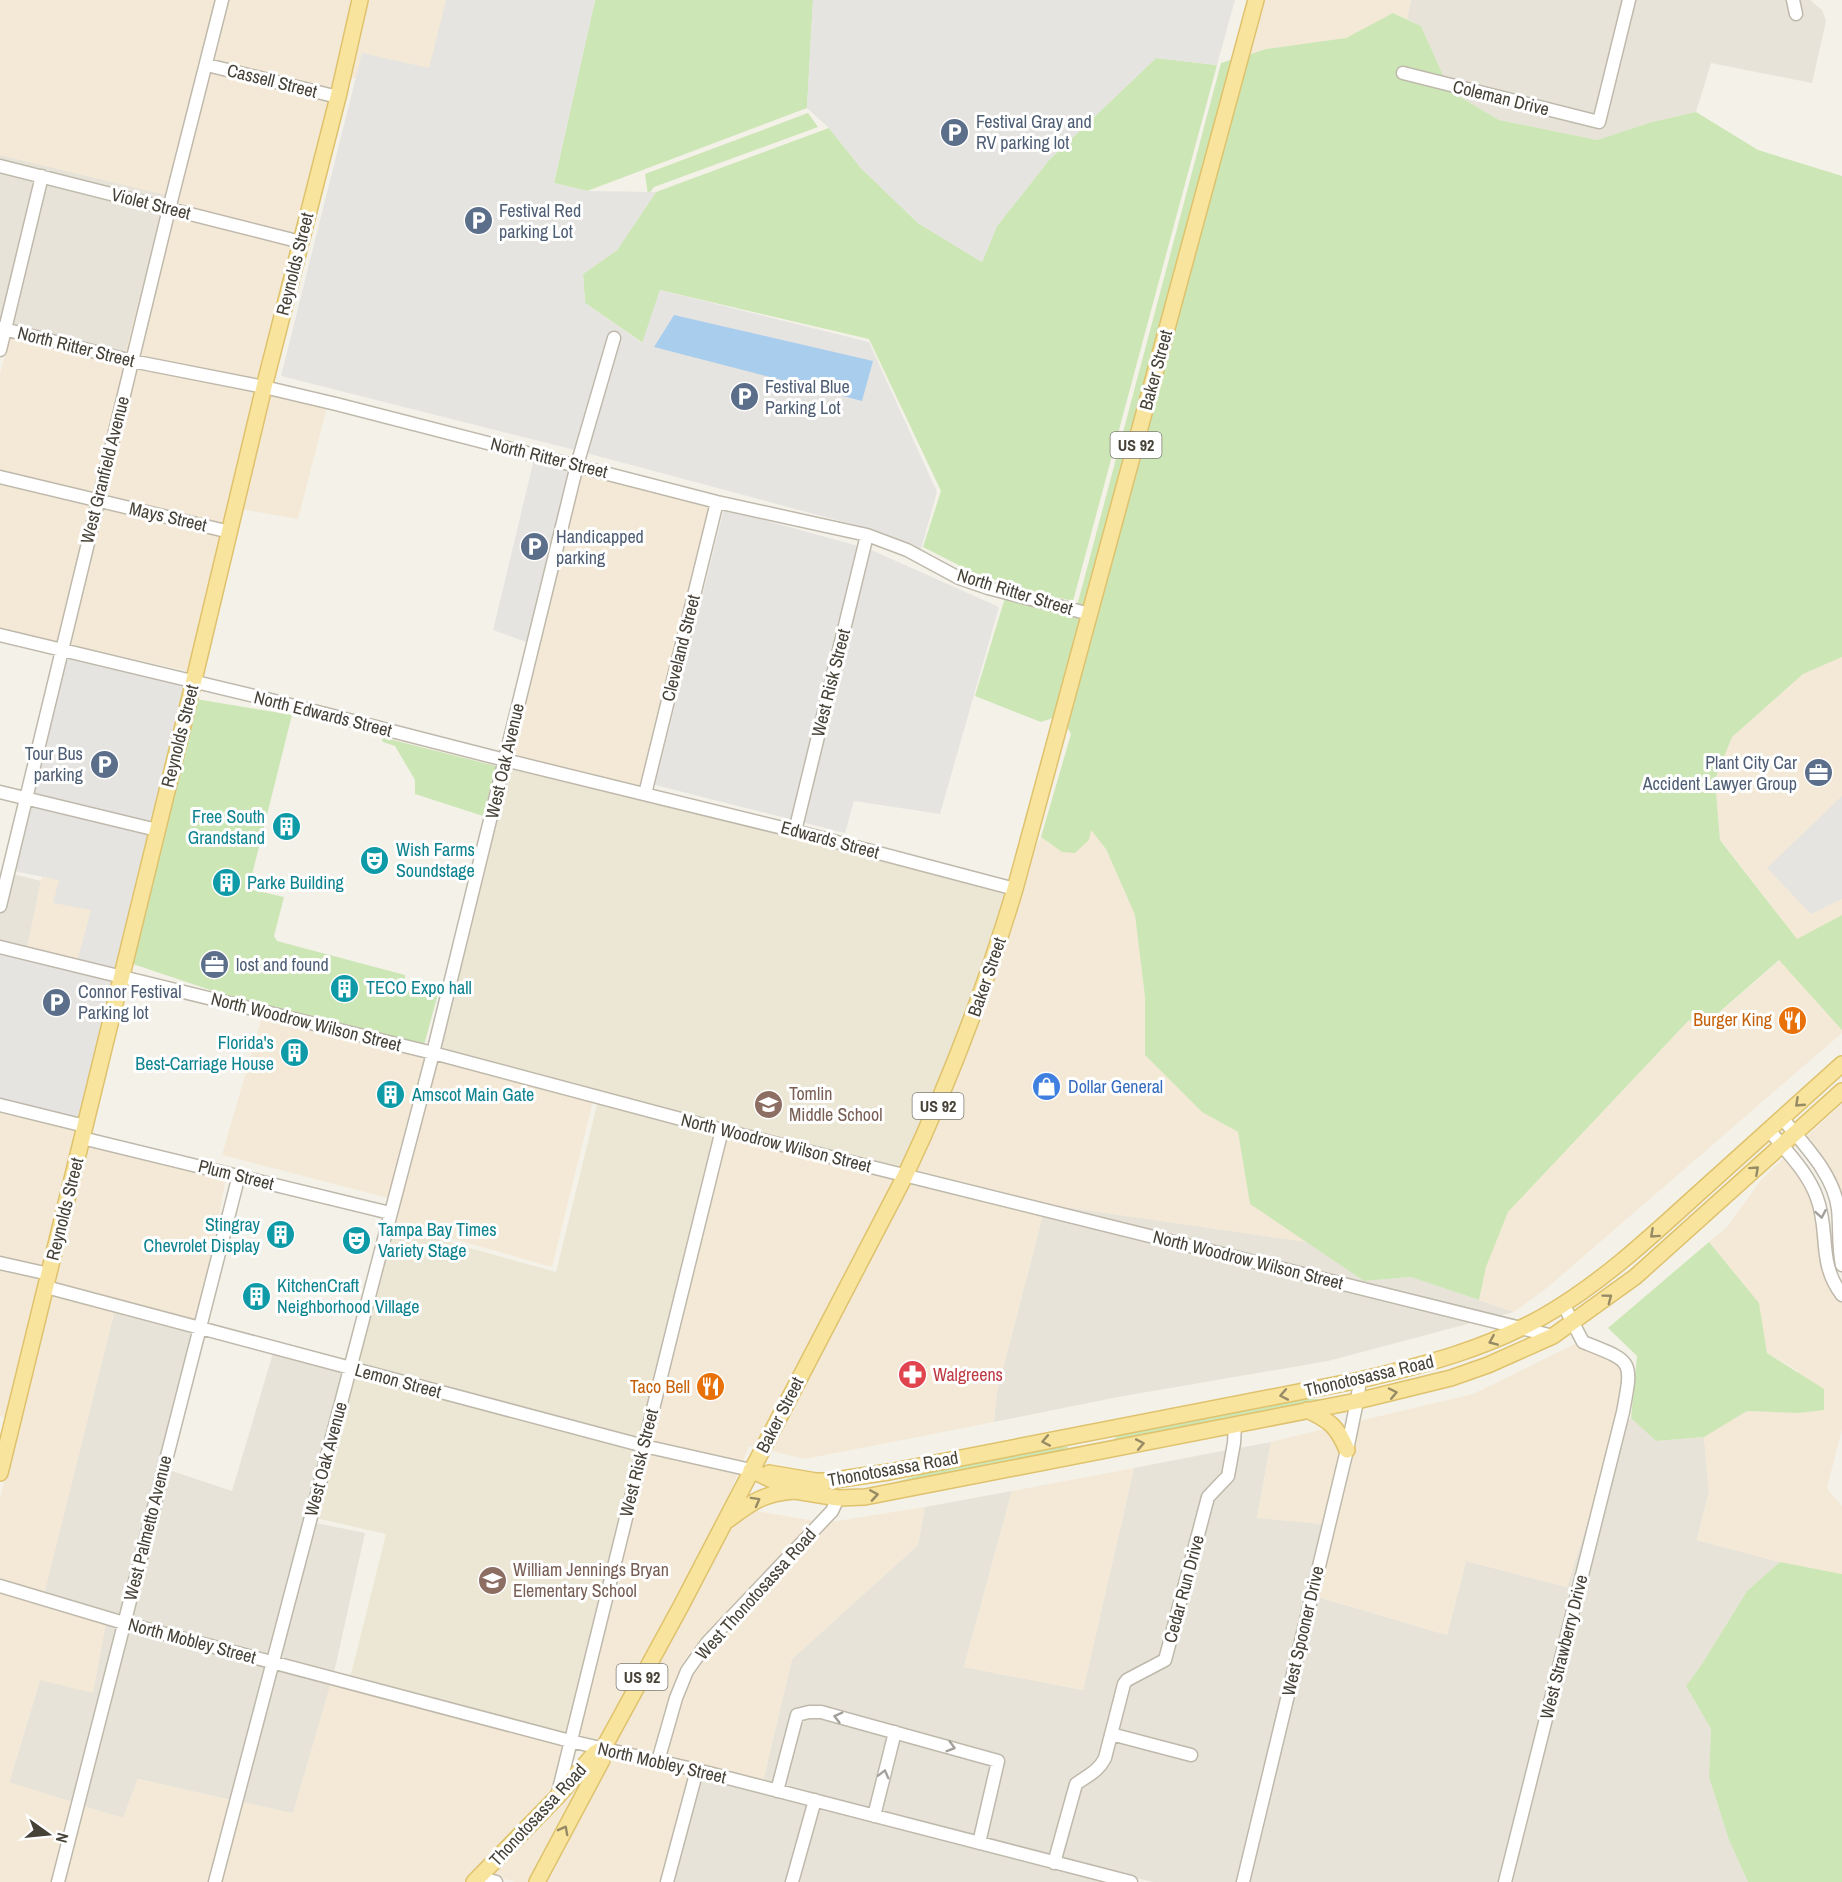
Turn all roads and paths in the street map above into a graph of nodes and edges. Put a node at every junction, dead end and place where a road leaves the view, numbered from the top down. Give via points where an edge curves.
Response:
1 (222, 0) edge
2 (360, 0) edge
3 (1256, 0) edge
4 (1629, 0) edge
5 (1793, 0) edge
6 (1796, 14) dead end
7 (207, 65) junction
8 (1403, 73) dead end
9 (338, 97) junction
10 (0, 166) edge
11 (42, 176) junction
12 (169, 209) junction
13 (301, 242) junction
14 (3, 329) edge
15 (614, 338) dead end
16 (0, 350) edge
17 (132, 361) junction
18 (264, 387) junction
19 (577, 465) junction
20 (0, 477) edge
21 (98, 500) junction
22 (717, 502) junction
23 (230, 532) junction
24 (867, 535) junction
25 (1090, 614) junction
26 (0, 635) edge
27 (62, 650) junction
28 (194, 681) junction
29 (505, 760) junction
30 (0, 792) edge
31 (645, 794) junction
32 (26, 798) junction
33 (157, 830) junction
34 (795, 831) junction
35 (1015, 889) junction
36 (0, 906) edge
37 (0, 947) edge
38 (121, 977) junction
39 (433, 1053) junction
40 (1842, 1064) edge
41 (1842, 1091) edge
42 (0, 1105) edge
43 (1782, 1118) junction
44 (722, 1130) junction
45 (1769, 1130) junction
46 (84, 1132) junction
47 (1795, 1134) junction
48 (1782, 1146) junction
49 (239, 1175) junction
50 (905, 1176) junction
51 (390, 1213) junction
52 (1840, 1250) junction
53 (1824, 1252) junction
54 (0, 1263) edge
55 (1842, 1265) edge
56 (48, 1281) junction
57 (1842, 1295) edge
58 (1563, 1304) junction
59 (1573, 1322) junction
60 (198, 1328) junction
61 (1520, 1328) junction
62 (1553, 1336) junction
63 (350, 1368) junction
64 (1360, 1380) junction
65 (1357, 1401) junction
66 (1307, 1410) junction
67 (6, 1423) edge
68 (1235, 1425) junction
69 (644, 1446) junction
70 (1347, 1450) junction
71 (751, 1470) junction
72 (0, 1473) edge
73 (872, 1475) junction
74 (816, 1481) junction
75 (795, 1491) junction
76 (837, 1498) junction
77 (723, 1524) junction
78 (0, 1586) edge
79 (124, 1623) junction
80 (273, 1662) junction
81 (895, 1732) junction
82 (1111, 1734) junction
83 (570, 1741) junction
84 (603, 1749) junction
85 (1191, 1755) dead end
86 (658, 1761) junction
87 (697, 1770) junction
88 (777, 1791) junction
89 (557, 1797) junction
90 (815, 1800) junction
91 (874, 1815) junction
92 (979, 1843) junction
93 (1054, 1863) junction
94 (476, 1880) edge
95 (58, 1882) edge
96 (215, 1882) edge
97 (496, 1882) edge
98 (537, 1882) edge
99 (667, 1882) edge
100 (792, 1882) edge
101 (1131, 1882) edge
102 (1244, 1882) edge
103 (1505, 1882) edge

1 - 7 street, West Granfield Avenue
2 - 9 main road, Reynolds Street
3 - 25 main road, Baker Street / US 92
4 - 8 street, Coleman Drive via 1599,122
5 - 6 street
7 - 9 street, Cassell Street
7 - 12 street, West Granfield Avenue
9 - 13 main road, Reynolds Street
10 - 11 street, Violet Street
11 - 12 street, Violet Street
11 - 14 street
12 - 13 street, Violet Street
12 - 17 street, West Granfield Avenue
13 - 18 main road, Reynolds Street
14 - 16 street
14 - 17 street, North Ritter Street
15 - 19 street, West Oak Avenue
17 - 18 street, North Ritter Street
17 - 21 street, West Granfield Avenue
18 - 19 street, North Ritter Street
18 - 23 main road, Reynolds Street
19 - 22 street, North Ritter Street
19 - 29 street, West Oak Avenue
20 - 21 street, Mays Street
21 - 23 street, Mays Street
21 - 27 street, West Granfield Avenue
22 - 24 street, North Ritter Street
22 - 31 street, Cleveland Street
23 - 28 main road, Reynolds Street
24 - 25 street, North Ritter Street via 907,550 959,578
24 - 34 street, West Risk Street
25 - 35 main road, Baker Street / US 92
26 - 27 street, North Edwards Street
27 - 28 street, North Edwards Street
27 - 32 street, West Granfield Avenue
28 - 29 street, North Edwards Street
28 - 33 main road, Reynolds Street
29 - 31 street, North Edwards Street
29 - 39 street, West Oak Avenue
30 - 32 street
31 - 34 street, Edwards Street
32 - 33 street
32 - 36 street, West Granfield Avenue
33 - 38 main road, Reynolds Street
34 - 35 street, Edwards Street
35 - 50 main road, Baker Street / US 92 via 967,1035
37 - 38 street, North Woodrow Wilson Street
38 - 39 street, North Woodrow Wilson Street
38 - 46 main road, Reynolds Street
39 - 44 street, North Woodrow Wilson Street
39 - 51 street, West Oak Avenue
40 -> 43 main road, Thonotosassa Road
41 - 47 main road, Thonotosassa Road
42 - 46 street, Plum Street
43 - 45 main road, Thonotosassa Road
43 - 47 street
44 - 50 street, North Woodrow Wilson Street
44 - 69 street, West Risk Street
45 - 48 street
45 -> 58 main road, Thonotosassa Road via 1638,1248
46 - 49 street, Plum Street
46 - 56 main road, Reynolds Street
47 - 48 main road, Thonotosassa Road
47 - 52 street via 1834,1191
48 -> 53 street via 1817,1198
59 -> 48 main road, Thonotosassa Road via 1635,1277
49 - 51 street, Plum Street
49 - 60 street, West Palmetto Avenue
50 - 61 street, North Woodrow Wilson Street
50 - 71 main road, Baker Street / US 92
51 - 63 street, West Oak Avenue
52 - 53 street
52 - 55 street
53 - 57 street via 1830,1276
54 - 56 street, Lemon Street
56 - 60 street, Lemon Street
56 - 67 main road, Reynolds Street
58 - 59 street
58 - 61 main road, Thonotosassa Road
59 - 62 main road, Thonotosassa Road
59 - 103 street, West Strawberry Drive via 1583,1342 1612,1354 1630,1373
60 - 63 street, Lemon Street
60 - 79 street, West Palmetto Avenue
61 - 62 street, North Woodrow Wilson Street
61 -> 64 main road, Thonotosassa Road via 1457,1355
65 -> 62 main road, Thonotosassa Road via 1451,1378
63 - 69 street, Lemon Street
63 - 80 street, West Oak Avenue
64 - 65 street, West Spooner Drive
64 -> 73 main road, Thonotosassa Road
65 - 66 main road, Thonotosassa Road
65 - 70 street, West Spooner Drive
66 - 68 main road, Thonotosassa Road
66 - 70 main road via 1333,1425
67 - 72 main road, Reynolds Street
76 -> 68 main road, Thonotosassa Road via 865,1497
68 - 82 street, Cedar Run Drive via 1228,1476 1208,1497 1165,1660 1127,1680
69 - 71 street, Lemon Street
69 - 83 street, West Risk Street
70 - 102 street, West Spooner Drive
71 - 74 main road, Thonotosassa Road
71 - 75 main road, Thonotosassa Road
71 - 77 main road, Baker Street / US 92
73 - 74 main road, Thonotosassa Road
73 - 76 main road
74 - 76 main road
75 - 76 main road, Thonotosassa Road
77 -> 75 main road via 755,1500
76 - 86 street, West Thonotosassa Road via 832,1511 707,1643 687,1671
77 - 84 main road, Baker Street / US 92
78 - 79 street, North Mobley Street
79 - 80 street, North Mobley Street
79 - 95 street, West Palmetto Avenue
80 - 83 street, North Mobley Street
80 - 96 street, West Oak Avenue
81 -> 88 street via 821,1712 797,1715
91 -> 81 street
81 -> 92 street via 998,1761
82 - 85 street
82 - 93 street, Cedar Run Drive via 1101,1767 1076,1784
83 - 84 street, North Mobley Street
83 - 89 street, West Risk Street
84 - 86 street, North Mobley Street
84 - 89 main road, Thonotosassa Road / US 92 via 595,1753
98 -> 84 main road, Baker Street / US 92 via 602,1760
86 - 87 street, North Mobley Street
87 - 88 street, North Mobley Street
87 - 99 street
88 - 90 street, North Mobley Street
89 - 94 main road, Thonotosassa Road / US 92
90 - 91 street, North Mobley Street
90 - 100 street
91 - 92 street, North Mobley Street
92 - 93 street, North Mobley Street
93 - 101 street, North Mobley Street
94 - 97 street

